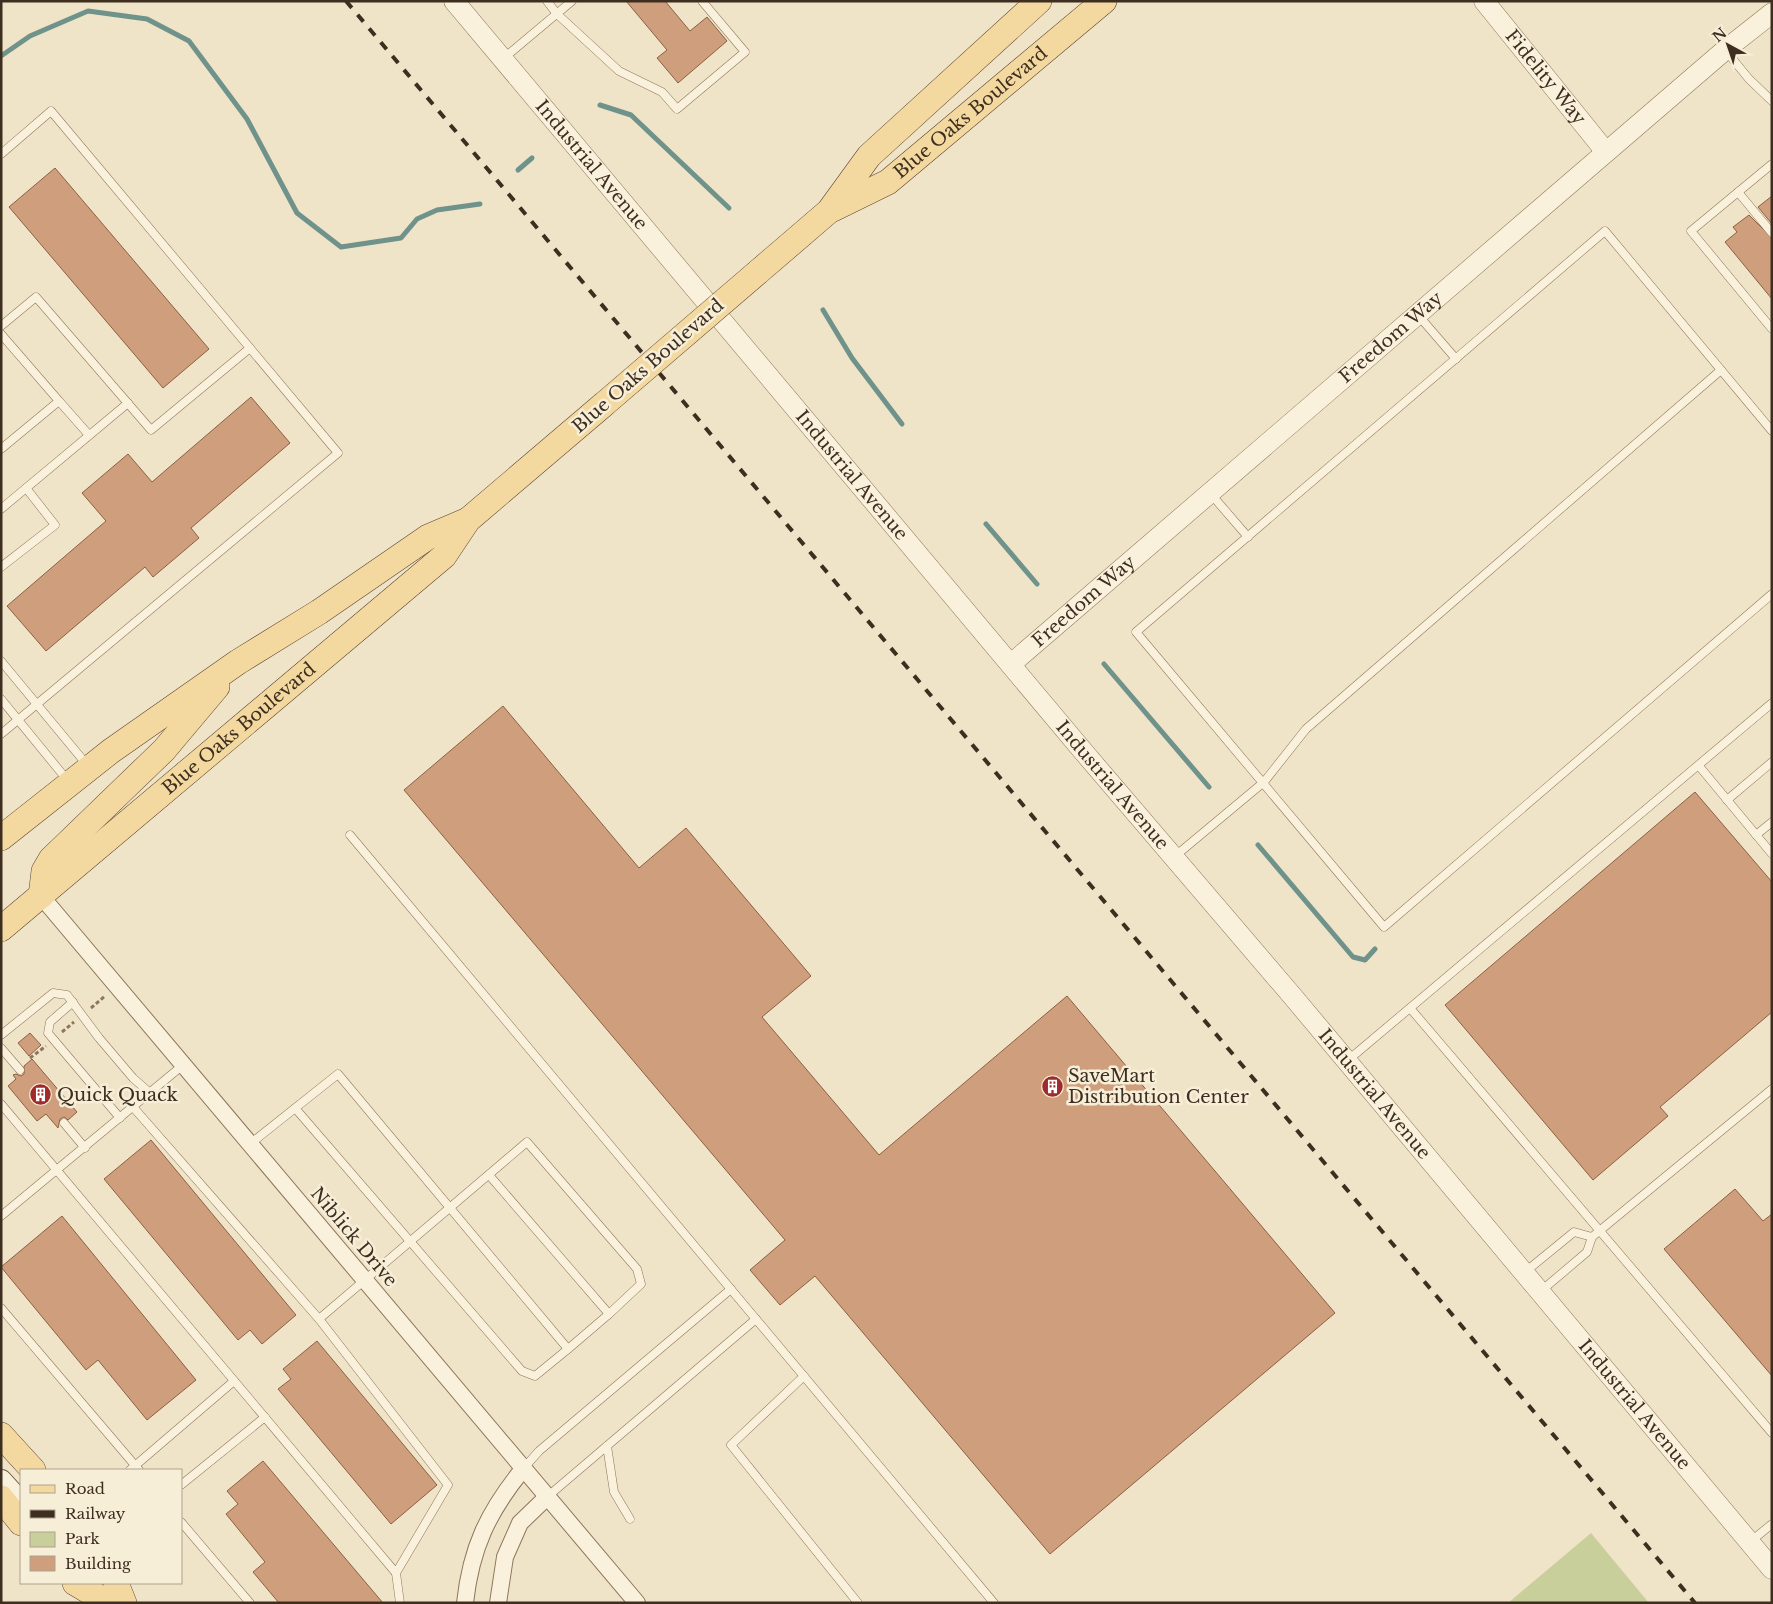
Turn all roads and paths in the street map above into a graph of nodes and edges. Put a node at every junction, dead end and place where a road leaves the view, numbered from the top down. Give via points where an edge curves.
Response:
1 (454, 1) edge
2 (548, 1) edge
3 (572, 1) edge
4 (702, 1) edge
5 (1104, 1) edge
6 (1484, 1) edge
7 (1027, 5) edge
8 (557, 14) junction
9 (1768, 18) edge
10 (1725, 50) junction
11 (503, 59) junction
12 (1772, 101) edge
13 (1606, 152) junction
14 (1, 154) edge
15 (1772, 164) edge
16 (1738, 192) junction
17 (829, 211) junction
18 (1772, 233) edge
19 (1417, 314) junction
20 (1, 326) edge
21 (1772, 329) edge
22 (1, 334) edge
23 (250, 348) junction
24 (1456, 359) junction
25 (1721, 370) junction
26 (59, 401) junction
27 (128, 403) junction
28 (1772, 430) edge
29 (89, 435) junction
30 (1, 449) edge
31 (26, 488) junction
32 (1210, 492) junction
33 (1, 509) edge
34 (468, 520) junction
35 (1248, 537) junction
36 (1, 567) edge
37 (1772, 594) edge
38 (1, 661) edge
39 (238, 662) junction
40 (1011, 664) junction
41 (1, 699) edge
42 (1772, 703) edge
43 (37, 705) junction
44 (19, 719) junction
45 (1, 734) edge
46 (1772, 762) edge
47 (1699, 766) junction
48 (89, 767) junction
49 (1264, 782) junction
50 (69, 783) junction
51 (1727, 800) junction
52 (1772, 822) edge
53 (350, 835) dead end
54 (1756, 835) junction
55 (1, 838) edge
56 (1772, 854) edge
57 (1174, 857) junction
58 (41, 896) junction
59 (1, 929) edge
60 (74, 1002) junction
61 (1410, 1008) junction
62 (1, 1035) edge
63 (1, 1048) edge
64 (1347, 1061) junction
65 (183, 1065) junction
66 (20, 1070) dead end
67 (1772, 1089) edge
68 (150, 1093) junction
69 (1, 1104) edge
70 (134, 1107) junction
71 (296, 1108) junction
72 (120, 1118) junction
73 (64, 1123) dead end
74 (250, 1144) junction
75 (85, 1148) junction
76 (58, 1170) junction
77 (489, 1175) junction
78 (449, 1208) junction
79 (1, 1216) edge
80 (1599, 1232) junction
81 (1592, 1237) junction
82 (411, 1240) junction
83 (1525, 1272) junction
84 (364, 1280) junction
85 (731, 1289) junction
86 (1541, 1292) junction
87 (1, 1308) edge
88 (609, 1314) junction
89 (319, 1319) junction
90 (756, 1320) junction
91 (568, 1349) junction
92 (804, 1376) junction
93 (234, 1381) junction
94 (265, 1417) junction
95 (1772, 1433) edge
96 (1, 1434) edge
97 (608, 1446) junction
98 (32, 1469) edge
99 (135, 1469) edge
100 (523, 1469) junction
101 (1, 1481) edge
102 (182, 1484) edge
103 (547, 1497) junction
104 (1, 1498) edge
105 (20, 1502) edge
106 (630, 1519) dead end
107 (20, 1522) edge
108 (182, 1523) edge
109 (1772, 1524) edge
110 (1750, 1543) junction
111 (1772, 1569) edge
112 (396, 1573) junction
113 (77, 1584) edge
114 (116, 1584) edge
115 (109, 1603) edge
116 (124, 1603) edge
117 (250, 1603) edge
118 (400, 1603) edge
119 (464, 1603) edge
120 (498, 1603) edge
121 (637, 1603) edge
122 (858, 1603) edge
123 (994, 1603) edge

1 - 11 street, Industrial Avenue
2 - 8 lane
3 - 8 lane
4 - 8 lane via 745,52 677,108 662,92 619,70
5 - 17 main road, Blue Oaks Boulevard via 888,182
6 - 13 street, Fidelity Way
7 - 17 main road, Blue Oaks Boulevard via 869,156
8 - 11 lane
9 - 10 street, Freedom Way
10 - 12 lane
10 - 13 street, Freedom Way
11 - 40 street, Industrial Avenue
13 - 19 street, Freedom Way
14 - 23 lane via 51,111
15 - 16 lane
16 - 18 lane
16 - 21 lane via 1691,231
17 - 34 main road, Blue Oaks Boulevard, bridge
19 - 24 lane
19 - 32 street, Freedom Way
20 - 27 lane via 36,297
22 - 26 lane
23 - 27 lane via 152,430
23 - 43 lane via 338,453
24 - 25 lane via 1605,231
24 - 35 lane
25 - 28 lane
25 - 49 lane via 1306,729
26 - 29 lane
26 - 30 lane
27 - 29 lane
29 - 31 lane
31 - 33 lane
31 - 36 lane via 54,525
32 - 35 lane
32 - 40 street, Freedom Way
34 - 39 main road, Blue Oaks Boulevard via 428,537
34 - 58 main road, Blue Oaks Boulevard via 444,556
35 - 49 lane via 1136,632
37 - 49 lane via 1384,926
38 - 43 lane
39 - 48 main road, Blue Oaks Boulevard
39 - 58 main road via 164,750 50,859 44,871
40 - 57 street, Industrial Avenue
41 - 44 lane
42 - 47 lane
43 - 44 lane
43 - 48 lane
44 - 45 lane
44 - 50 lane
46 - 51 lane
47 - 51 lane
47 - 61 lane
48 - 50 main road, Blue Oaks Boulevard
49 - 57 lane
50 - 55 main road, Blue Oaks Boulevard
51 - 54 lane
52 - 54 lane
53 - 85 lane
54 - 56 lane
57 - 64 street, Industrial Avenue
58 - 59 main road, Blue Oaks Boulevard
58 - 65 street, Niblick Drive
60 - 62 lane via 67,995 53,993
60 - 68 lane via 98,1038
60 - 72 lane via 50,1022 48,1033
61 - 64 lane
61 - 80 lane
63 - 66 lane
64 - 83 street, Industrial Avenue
65 - 68 lane
65 - 74 street, Niblick Drive
67 - 80 lane
68 - 70 lane
69 - 76 lane
70 - 72 lane
70 - 89 lane
71 - 74 lane
71 - 78 lane via 338,1074
71 - 82 lane
72 - 75 lane
73 - 75 lane
74 - 84 street, Niblick Drive
75 - 76 lane
76 - 79 lane
76 - 93 lane
77 - 78 lane
77 - 88 lane
77 - 88 lane via 528,1142 638,1269 642,1284
78 - 82 lane
78 - 91 lane
80 - 81 lane
80 - 95 lane
81 - 83 lane via 1574,1232
81 - 86 lane via 1587,1252
82 - 84 lane
82 - 91 lane via 522,1371 535,1376
83 - 86 street, Industrial Avenue
84 - 89 lane
84 - 100 street, Niblick Drive
85 - 90 lane
85 - 100 lane via 538,1451
86 - 110 street, Industrial Avenue
87 - 99 lane
88 - 91 lane
89 - 112 lane via 448,1485
90 - 92 lane
90 - 97 lane
92 - 122 lane via 731,1445
92 - 123 lane
93 - 94 lane
93 - 99 lane
94 - 102 lane
94 - 112 lane
96 - 98 main road
97 - 103 lane
97 - 106 lane via 614,1492
100 - 103 street, Niblick Drive
100 - 119 street via 493,1509 480,1536 468,1570
101 - 105 main road
103 - 120 street via 520,1522 506,1557
103 - 121 street, Niblick Drive
104 - 107 main road
108 - 117 lane
109 - 110 lane
110 - 111 street, Industrial Avenue
112 - 118 lane
113 - 115 main road
114 - 116 main road

